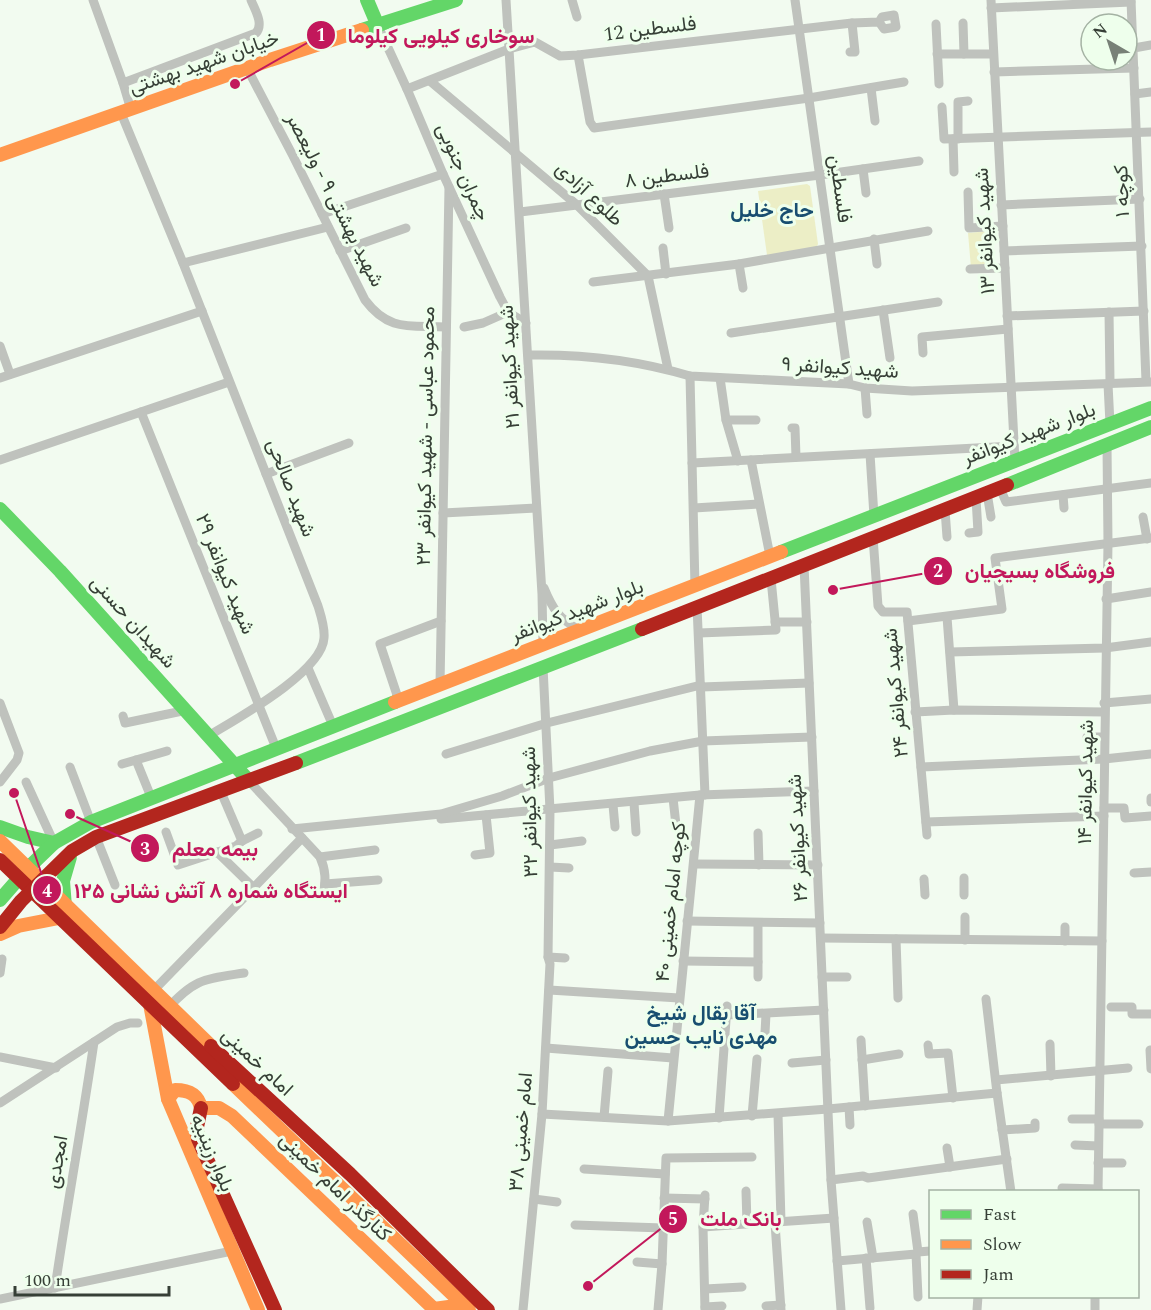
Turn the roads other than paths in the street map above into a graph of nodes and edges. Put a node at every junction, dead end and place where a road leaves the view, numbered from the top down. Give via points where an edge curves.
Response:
1 (93, 0) edge
2 (251, 0) edge
3 (367, 0) edge
4 (456, 0) edge
5 (506, 0) edge
6 (572, 0) edge
7 (795, 0) edge
8 (1131, 1) edge
9 (991, 4) edge
10 (577, 17) dead end
11 (879, 22) dead end
12 (852, 23) junction
13 (963, 23) dead end
14 (936, 24) dead end
15 (378, 26) junction
16 (799, 29) junction
17 (509, 49) junction
18 (850, 52) dead end
19 (937, 54) junction
20 (964, 54) junction
21 (993, 54) junction
22 (578, 55) junction
23 (247, 69) junction
24 (1079, 70) edge
25 (994, 72) junction
26 (1134, 72) edge
27 (430, 81) junction
28 (904, 82) dead end
29 (123, 83) junction
30 (939, 84) dead end
31 (871, 88) junction
32 (407, 89) junction
33 (1151, 92) edge
34 (1135, 94) junction
35 (809, 98) junction
36 (968, 101) dead end
37 (942, 107) dead end
38 (126, 111) junction
39 (875, 121) dead end
40 (1137, 132) junction
41 (1151, 132) edge
42 (956, 139) junction
43 (998, 139) junction
44 (0, 153) edge
45 (516, 154) junction
46 (919, 161) dead end
47 (863, 169) junction
48 (954, 172) dead end
49 (443, 174) junction
50 (820, 175) junction
51 (449, 187) junction
52 (968, 192) dead end
53 (664, 194) junction
54 (866, 194) dead end
55 (1140, 199) junction
56 (1001, 204) junction
57 (577, 205) junction
58 (520, 212) junction
59 (322, 214) junction
60 (1002, 226) junction
61 (328, 227) junction
62 (406, 228) dead end
63 (669, 228) dead end
64 (928, 231) dead end
65 (874, 239) junction
66 (1142, 246) junction
67 (830, 247) junction
68 (663, 248) dead end
69 (340, 251) junction
70 (1004, 251) junction
71 (183, 263) junction
72 (739, 264) junction
73 (877, 264) dead end
74 (1005, 268) junction
75 (970, 269) dead end
76 (666, 274) junction
77 (648, 276) junction
78 (593, 282) dead end
79 (743, 288) dead end
80 (938, 302) dead end
81 (883, 310) junction
82 (202, 311) junction
83 (1144, 311) junction
84 (508, 312) junction
85 (1110, 312) junction
86 (840, 316) junction
87 (1007, 316) junction
88 (526, 323) junction
89 (446, 327) junction
90 (464, 327) dead end
91 (1008, 329) junction
92 (731, 333) dead end
93 (0, 346) edge
94 (923, 353) dead end
95 (528, 355) junction
96 (890, 358) dead end
97 (668, 369) junction
98 (10, 374) junction
99 (690, 376) junction
100 (0, 378) edge
101 (720, 378) junction
102 (230, 382) junction
103 (1149, 382) edge
104 (849, 384) junction
105 (1108, 384) junction
106 (865, 388) junction
107 (1011, 388) junction
108 (1151, 408) edge
109 (141, 412) junction
110 (867, 414) dead end
111 (726, 420) junction
112 (756, 420) dead end
113 (1110, 424) junction
114 (1151, 427) edge
115 (792, 428) dead end
116 (348, 442) dead end
117 (1107, 445) junction
118 (1014, 446) junction
119 (870, 454) junction
120 (796, 457) junction
121 (0, 460) edge
122 (751, 460) junction
123 (738, 461) junction
124 (1015, 461) junction
125 (692, 463) junction
126 (266, 474) junction
127 (1151, 483) edge
128 (1108, 490) junction
129 (988, 493) junction
130 (1063, 495) junction
131 (759, 504) junction
132 (536, 508) junction
133 (694, 508) junction
134 (1064, 508) dead end
135 (0, 509) edge
136 (945, 510) junction
137 (443, 513) junction
138 (874, 516) junction
139 (1143, 517) dead end
140 (991, 518) dead end
141 (969, 533) dead end
142 (873, 537) junction
143 (948, 537) dead end
144 (1149, 538) edge
145 (1108, 543) junction
146 (770, 556) junction
147 (804, 565) junction
148 (540, 577) junction
149 (771, 579) junction
150 (695, 587) junction
151 (1151, 592) edge
152 (1106, 599) junction
153 (697, 606) junction
154 (947, 617) junction
155 (441, 621) junction
156 (908, 621) junction
157 (775, 622) junction
158 (807, 622) junction
159 (579, 630) junction
160 (699, 633) junction
161 (1151, 642) edge
162 (543, 644) junction
163 (1105, 648) junction
164 (950, 652) junction
165 (543, 667) junction
166 (308, 668) junction
167 (809, 683) junction
168 (440, 685) junction
169 (701, 686) junction
170 (1151, 699) edge
171 (399, 701) junction
172 (0, 703) edge
173 (259, 705) junction
174 (1104, 707) junction
175 (187, 710) junction
176 (954, 710) junction
177 (915, 712) junction
178 (123, 716) dead end
179 (546, 723) junction
180 (333, 726) junction
181 (210, 735) junction
182 (812, 737) junction
183 (1087, 737) dead end
184 (1104, 737) junction
185 (703, 741) junction
186 (276, 748) junction
187 (166, 751) dead end
188 (446, 754) dead end
189 (1151, 754) edge
190 (1104, 759) junction
191 (136, 760) junction
192 (122, 764) dead end
193 (234, 764) junction
194 (70, 767) dead end
195 (921, 767) junction
196 (549, 778) junction
197 (249, 781) junction
198 (0, 782) edge
199 (26, 782) dead end
200 (814, 790) junction
201 (221, 792) junction
202 (702, 795) junction
203 (151, 797) junction
204 (673, 798) junction
205 (1150, 798) edge
206 (634, 802) junction
207 (1151, 802) edge
208 (613, 805) junction
209 (550, 810) junction
210 (1104, 812) junction
211 (458, 814) junction
212 (486, 815) junction
213 (1151, 816) edge
214 (91, 822) junction
215 (926, 822) junction
216 (676, 825) dead end
217 (0, 827) edge
218 (615, 827) dead end
219 (292, 829) junction
220 (166, 832) dead end
221 (636, 832) dead end
222 (258, 833) dead end
223 (758, 833) dead end
224 (927, 835) dead end
225 (96, 837) junction
226 (302, 838) junction
227 (0, 841) edge
228 (242, 841) junction
229 (582, 841) dead end
230 (54, 843) junction
231 (550, 845) junction
232 (375, 850) dead end
233 (72, 851) junction
234 (218, 852) junction
235 (475, 855) dead end
236 (320, 857) junction
237 (0, 860) edge
238 (693, 864) junction
239 (759, 865) junction
240 (818, 865) junction
241 (550, 867) junction
242 (569, 868) dead end
243 (1151, 872) edge
244 (23, 873) junction
245 (1134, 873) dead end
246 (964, 878) dead end
247 (924, 879) dead end
248 (378, 880) dead end
249 (325, 884) junction
250 (115, 885) dead end
251 (35, 886) junction
252 (254, 888) junction
253 (323, 895) dead end
254 (925, 895) dead end
255 (964, 895) dead end
256 (0, 900) edge
257 (62, 912) junction
258 (964, 917) dead end
259 (687, 921) junction
260 (758, 923) junction
261 (820, 923) junction
262 (0, 927) edge
263 (1065, 927) dead end
264 (0, 934) edge
265 (821, 938) junction
266 (896, 939) junction
267 (965, 940) junction
268 (1065, 941) junction
269 (1102, 941) junction
270 (548, 957) junction
271 (565, 958) dead end
272 (2, 959) dead end
273 (684, 961) junction
274 (758, 962) junction
275 (0, 973) edge
276 (244, 973) dead end
277 (758, 977) dead end
278 (822, 977) junction
279 (848, 977) dead end
280 (549, 990) junction
281 (152, 997) junction
282 (679, 998) junction
283 (898, 998) dead end
284 (986, 999) dead end
285 (1111, 1007) dead end
286 (824, 1010) junction
287 (165, 1011) junction
288 (766, 1014) junction
289 (1151, 1014) edge
290 (138, 1023) dead end
291 (765, 1033) dead end
292 (861, 1040) dead end
293 (94, 1042) junction
294 (1050, 1044) dead end
295 (928, 1045) dead end
296 (546, 1048) junction
297 (1150, 1050) edge
298 (899, 1054) dead end
299 (0, 1056) edge
300 (674, 1058) junction
301 (757, 1059) dead end
302 (826, 1060) junction
303 (862, 1060) junction
304 (792, 1063) dead end
305 (56, 1068) junction
306 (1128, 1068) dead end
307 (1151, 1069) edge
308 (1100, 1070) junction
309 (608, 1071) dead end
310 (1051, 1076) junction
311 (996, 1080) junction
312 (671, 1084) junction
313 (682, 1084) dead end
314 (997, 1093) junction
315 (953, 1098) junction
316 (168, 1099) junction
317 (0, 1103) edge
318 (865, 1106) junction
319 (849, 1107) junction
320 (201, 1108) junction
321 (828, 1109) junction
322 (542, 1114) junction
323 (778, 1114) junction
324 (752, 1116) junction
325 (604, 1117) junction
326 (719, 1118) junction
327 (1072, 1119) dead end
328 (668, 1121) junction
329 (1099, 1121) junction
330 (1035, 1123) dead end
331 (1139, 1124) dead end
332 (850, 1125) dead end
333 (1002, 1130) junction
334 (1075, 1145) dead end
335 (1098, 1146) junction
336 (947, 1148) dead end
337 (752, 1157) dead end
338 (1007, 1159) junction
339 (1098, 1163) junction
340 (1122, 1163) dead end
341 (950, 1167) junction
342 (584, 1169) dead end
343 (665, 1174) junction
344 (831, 1180) junction
345 (1062, 1188) dead end
346 (1011, 1190) edge
347 (1098, 1190) edge
348 (746, 1191) dead end
349 (664, 1198) junction
350 (534, 1199) junction
351 (557, 1202) dead end
352 (913, 1214) dead end
353 (834, 1218) junction
354 (778, 1222) junction
355 (867, 1222) dead end
356 (575, 1224) dead end
357 (747, 1224) junction
358 (703, 1227) junction
359 (663, 1228) junction
360 (232, 1251) junction
361 (929, 1251) edge
362 (917, 1253) junction
363 (869, 1258) junction
364 (837, 1261) junction
365 (637, 1262) dead end
366 (662, 1264) junction
367 (742, 1287) dead end
368 (55, 1288) junction
369 (705, 1289) junction
370 (918, 1297) dead end
371 (0, 1299) edge
372 (722, 1306) dead end
373 (766, 1306) dead end
374 (465, 1308) edge
375 (781, 1308) edge
376 (870, 1308) dead end
377 (705, 1309) edge
378 (258, 1310) edge
379 (274, 1310) edge
380 (435, 1310) edge
381 (488, 1310) edge
382 (523, 1310) edge
383 (658, 1310) edge
384 (841, 1310) edge

1 - 29 street, شهید صالحی
2 - 29 street via 260,24 256,33
3 - 15 main road
4 - 15 main road, خیابان شهید بهشتی
5 - 17 street, شهید کیوانفر ۲۱
6 - 10 street
7 - 16 street, فلسطین
8 - 9 street
9 - 21 street, شهید کیوانفر ۱۳
11 - 12 street, فلسطین 12
12 - 16 street, فلسطین 12
12 - 18 street via 855,52
13 - 20 street
14 - 19 street
15 - 23 main road, خیابان شهید بهشتی
15 - 32 street, چمران جنوبی
16 - 22 street, فلسطین 12
16 - 35 street, فلسطین
17 - 22 street, فلسطین 12 via 535,42 560,56
17 - 27 street, فلسطین 12
17 - 45 street, شهید کیوانفر ۲۱
19 - 20 street
19 - 30 street
20 - 21 street
21 - 25 street, شهید کیوانفر ۱۳
22 - 35 street via 594,128
23 - 38 main road, خیابان شهید بهشتی
23 - 59 street, شهید بهشتی ۹ - ولیعصر
24 - 25 street
25 - 43 street, شهید کیوانفر ۱۳
26 - 34 street, کوچه ۱
27 - 32 street, فلسطین 12
27 - 45 street, طلوع آزادی
28 - 31 street
29 - 38 street, شهید صالحی
31 - 35 street
31 - 39 street
32 - 49 street, چمران جنوبی
33 - 34 street
34 - 40 street, کوچه ۱
35 - 50 street, فلسطین
36 - 42 street via 958,102
37 - 42 street via 944,139
38 - 44 main road, خیابان شهید بهشتی
38 - 71 street, شهید صالحی
40 - 41 street
40 - 43 street
40 - 55 street, کوچه ۱
42 - 43 street
42 - 48 street
43 - 56 street, شهید کیوانفر ۱۳
45 - 57 street, طلوع آزادی
45 - 58 street, شهید کیوانفر ۲۱
46 - 47 street, فلسطین ۸
47 - 50 street, فلسطین ۸
47 - 54 street
49 - 51 street, چمران جنوبی
49 - 59 street
50 - 53 street, فلسطین ۸
50 - 67 street, فلسطین
51 - 84 street, چمران جنوبی
51 - 89 street, محمود عباسی - شهید کیوانفر ۲۳
52 - 60 street via 969,228
53 - 57 street, فلسطین ۸
53 - 63 street
55 - 56 street
55 - 66 street, کوچه ۱
56 - 60 street, شهید کیوانفر ۱۳
57 - 58 street, فلسطین ۸
57 - 77 street, طلوع آزادی
58 - 88 street, شهید کیوانفر ۲۱
59 - 61 street, شهید بهشتی ۹ - ولیعصر
60 - 70 street, شهید کیوانفر ۱۳
61 - 69 street, شهید بهشتی ۹ - ولیعصر
61 - 71 street
62 - 69 street
64 - 65 street
65 - 67 street
65 - 73 street
66 - 70 street
66 - 83 street, کوچه ۱
67 - 72 street
67 - 86 street, فلسطین
68 - 76 street
69 - 89 street, شهید بهشتی ۹ - ولیعصر via 375,314 397,324
70 - 74 street, شهید کیوانفر ۱۳
71 - 82 street, شهید صالحی
72 - 76 street
72 - 79 street
74 - 75 street
74 - 87 street, شهید کیوانفر ۱۳
76 - 77 street
77 - 78 street
77 - 97 street
80 - 81 street
81 - 86 street
81 - 96 street
82 - 98 street
82 - 102 street, شهید صالحی
83 - 85 street
83 - 103 street, کوچه ۱
84 - 88 street
84 - 90 street
85 - 87 street
85 - 105 street
86 - 92 street
86 - 104 street, فلسطین
87 - 91 street, شهید کیوانفر ۱۳
88 - 95 street, شهید کیوانفر ۲۱
89 - 137 street, محمود عباسی - شهید کیوانفر ۲۳
91 - 94 street via 922,337
91 - 107 street, شهید کیوانفر ۱۳
93 - 98 street
95 - 97 street, شهید کیوانفر ۹ via 571,354
95 - 132 street, شهید کیوانفر ۲۱
97 - 99 street, شهید کیوانفر ۹
98 - 100 street
99 - 101 street, شهید کیوانفر ۹
99 - 125 street
101 - 104 street, شهید کیوانفر ۹
101 - 111 street
102 - 109 street
102 - 126 street, شهید صالحی
103 - 105 street, شهید کیوانفر ۹
104 - 106 street, شهید کیوانفر ۹
105 - 107 street, شهید کیوانفر ۹
105 - 113 street
106 - 107 street, شهید کیوانفر ۹
106 - 110 street
107 - 118 street, شهید کیوانفر ۱۳
108 - 113 main road, بلوار شهید کیوانفر
109 - 121 street
109 - 173 street, شهید کیوانفر ۲۹
111 - 112 street
111 - 123 street
113 - 124 main road, بلوار شهید کیوانفر
114 - 117 main road, بلوار شهید کیوانفر
115 - 120 street
116 - 126 street
117 - 128 street, شهید کیوانفر ۱۴
117 - 129 main road, بلوار شهید کیوانفر
118 - 119 street
118 - 124 street, شهید کیوانفر ۱۳
119 - 120 street
119 - 138 street
120 - 122 street
122 - 123 street
122 - 131 street
123 - 125 street
124 - 138 main road, بلوار شهید کیوانفر
125 - 133 street
126 - 166 street, شهید صالحی via 324,626 325,639 319,655
127 - 128 street
128 - 130 street
128 - 145 street, شهید کیوانفر ۱۴
129 - 130 street via 1006,502
129 - 136 main road, بلوار شهید کیوانفر
129 - 140 street
129 - 141 street via 978,532
130 - 134 street
131 - 133 street
131 - 146 street
132 - 137 street
132 - 148 street, شهید کیوانفر ۲۱
133 - 150 street
135 - 175 main road, شهیدان حسنی
136 - 142 main road, بلوار شهید کیوانفر
136 - 143 street
137 - 155 street, محمود عباسی - شهید کیوانفر ۲۳
138 - 146 main road, بلوار شهید کیوانفر
139 - 144 street
142 - 147 main road, بلوار شهید کیوانفر
142 - 156 street, شهید کیوانفر ۲۴ via 878,606 883,612 907,612
144 - 145 street
145 - 152 street, شهید کیوانفر ۱۴
145 - 154 street via 995,558 1002,609
146 - 150 main road, بلوار شهید کیوانفر
147 - 149 main road, بلوار شهید کیوانفر
147 - 158 street, شهید کیوانفر ۲۶
148 - 159 street via 552,607
148 - 162 street, شهید کیوانفر ۲۱
149 - 153 main road, بلوار شهید کیوانفر
149 - 157 street
150 - 159 main road, بلوار شهید کیوانفر
151 - 152 street
152 - 163 street, شهید کیوانفر ۱۴
153 - 160 street, کوچه امام خمینی ۴۰
153 - 165 main road, بلوار شهید کیوانفر
154 - 156 street
154 - 164 street
155 - 168 street, محمود عباسی - شهید کیوانفر ۲۳
155 - 171 street via 380,644
156 - 177 street, شهید کیوانفر ۲۴
157 - 158 street
157 - 160 street via 776,630
158 - 167 street, شهید کیوانفر ۲۶
159 - 162 main road, بلوار شهید کیوانفر
160 - 169 street, کوچه امام خمینی ۴۰
161 - 163 street
162 - 168 main road, بلوار شهید کیوانفر
163 - 164 street
163 - 174 street, شهید کیوانفر ۱۴
164 - 176 street
165 - 179 street, شهید کیوانفر ۳۲
165 - 197 main road, بلوار شهید کیوانفر
166 - 173 street, شهید صالحی
166 - 180 street
167 - 169 street
167 - 182 street, شهید کیوانفر ۲۶
168 - 171 main road, بلوار شهید کیوانفر
169 - 179 street
169 - 185 street, کوچه امام خمینی ۴۰
170 - 174 street
171 - 180 main road, بلوار شهید کیوانفر
172 - 198 street via 19,753
173 - 181 street, شهید صالحی
173 - 186 street, شهید کیوانفر ۲۹
174 - 176 street
174 - 184 street, شهید کیوانفر ۱۴
175 - 178 street via 125,723
175 - 181 main road, شهیدان حسنی
176 - 177 street
177 - 195 street, شهید کیوانفر ۲۴
179 - 188 street
179 - 196 street, شهید کیوانفر ۳۲
180 - 186 main road, بلوار شهید کیوانفر
181 - 193 main road, شهیدان حسنی
182 - 185 street
182 - 200 street, شهید کیوانفر ۲۶
183 - 184 street
184 - 190 street, شهید کیوانفر ۱۴
185 - 196 street
185 - 202 street, کوچه امام خمینی ۴۰
186 - 193 main road, بلوار شهید کیوانفر
187 - 191 street
189 - 190 street
190 - 195 street
190 - 210 street, شهید کیوانفر ۱۴
191 - 192 street
191 - 203 street
193 - 197 main road, شهیدان حسنی
193 - 203 main road, بلوار شهید کیوانفر
194 - 214 street
195 - 215 street, شهید کیوانفر ۲۴
196 - 209 street, شهید کیوانفر ۳۲
196 - 211 street
197 - 201 main road, بلوار شهید کیوانفر
197 - 219 street
199 - 230 street
200 - 202 street
200 - 240 street, شهید کیوانفر ۲۶
201 - 225 main road, بلوار شهید کیوانفر
201 - 228 street
202 - 204 street
202 - 238 street, کوچه امام خمینی ۴۰
203 - 214 main road, بلوار شهید کیوانفر
204 - 206 street
204 - 216 street
205 - 207 street
206 - 208 street
206 - 221 street
208 - 209 street
208 - 218 street
209 - 212 street
209 - 231 street, شهید کیوانفر ۳۲
210 - 213 street via 1124,808 1125,818
210 - 215 street
210 - 269 street, شهید کیوانفر ۱۴
211 - 212 street
211 - 219 street
212 - 235 street via 490,853
214 - 230 main road, بلوار شهید کیوانفر
215 - 224 street, شهید کیوانفر ۲۴
217 - 230 main road
219 - 226 street
220 - 234 street via 178,865
222 - 228 street
223 - 239 street
225 - 233 main road, بلوار شهید کیوانفر
225 - 250 street
226 - 236 street
226 - 252 street
227 - 244 main road, امام خمینی
228 - 234 street
229 - 231 street
230 - 244 main road, بلوار شهید کیوانفر
231 - 241 street, شهید کیوانفر ۳۲
232 - 236 street
233 - 251 main road, بلوار شهید کیوانفر
233 - 257 main road via 64,870
234 - 252 street
236 - 249 street
237 - 244 main road, امام خمینی
238 - 239 street
238 - 259 street, کوچه امام خمینی ۴۰
239 - 240 street
240 - 261 street, شهید کیوانفر ۲۶
241 - 242 street
241 - 270 street, شهید کیوانفر ۳۲
243 - 245 street
244 - 251 main road, امام خمینی
244 - 256 main road, بلوار شهید کیوانفر
246 - 255 street
247 - 254 street
248 - 249 street
249 - 253 street
251 - 257 main road, امام خمینی
251 - 262 main road, بلوار شهید کیوانفر
252 - 281 street
257 - 264 main road
257 - 281 main road, امام خمینی
258 - 267 street
259 - 260 street
259 - 273 street, کوچه امام خمینی ۴۰
260 - 261 street
260 - 274 street
261 - 265 street, شهید کیوانفر ۲۶
263 - 268 street
265 - 266 street
265 - 278 street, شهید کیوانفر ۲۶
266 - 267 street
266 - 283 street
267 - 268 street
268 - 269 street
269 - 308 street, شهید کیوانفر ۱۴
270 - 271 street
270 - 280 street, امام خمینی ۳۸
272 - 275 street
273 - 274 street
273 - 282 street, کوچه امام خمینی ۴۰
274 - 277 street
276 - 287 street via 201,980
278 - 279 street
278 - 286 street, شهید کیوانفر ۲۶
280 - 282 street
280 - 296 street, امام خمینی ۳۸
281 - 287 main road, امام خمینی
281 - 316 main road, بلوار زینبیه
282 - 300 street, کوچه امام خمینی ۴۰
284 - 311 street
285 - 289 street via 1132,1007 1132,1014
286 - 288 street
286 - 302 street, شهید کیوانفر ۲۶
287 - 374 main road, امام خمینی
287 - 381 main road, امام خمینی via 350,1174
288 - 291 street
288 - 326 street via 727,1011
290 - 293 street via 117,1028
292 - 303 street
293 - 305 street
293 - 368 street, امجدی
294 - 310 street
295 - 315 street via 929,1054 948,1053
296 - 300 street
296 - 322 street, امام خمینی ۳۸
297 - 307 street
298 - 303 street
299 - 305 street
300 - 312 street, کوچه امام خمینی ۴۰
301 - 324 street
302 - 304 street
302 - 321 street, شهید کیوانفر ۲۶
303 - 318 street
305 - 317 street
306 - 308 street
308 - 310 street
308 - 329 street, شهید کیوانفر ۱۴
309 - 325 street
310 - 311 street
311 - 314 street
312 - 313 street
312 - 328 street, کوچه امام خمینی ۴۰
314 - 315 street
314 - 333 street
315 - 318 street
316 - 320 main road via 175,1090 185,1089 195,1094
316 - 360 main road, بلوار زینبیه
318 - 319 street
319 - 321 street
319 - 332 street
320 - 379 main road, بلوار زینبیه via 198,1139
320 - 380 main road, کنارگذر امام خمینی via 219,1108 232,1116
321 - 323 street
321 - 344 street, شهید کیوانفر ۲۶
322 - 325 street
322 - 350 street, امام خمینی ۳۸
323 - 324 street
323 - 354 street
324 - 326 street
325 - 328 street
326 - 328 street
327 - 329 street
329 - 331 street
329 - 335 street, شهید کیوانفر ۱۴
330 - 333 street via 1035,1128
333 - 338 street
334 - 335 street
335 - 339 street, شهید کیوانفر ۱۴
336 - 341 street
337 - 343 street via 666,1158
338 - 341 street
338 - 346 street
339 - 340 street
339 - 347 street, شهید کیوانفر ۱۴
341 - 344 street
342 - 343 street
343 - 349 street
344 - 353 street, شهید کیوانفر ۲۶
345 - 347 street
348 - 357 street
349 - 358 street via 705,1197
349 - 359 street
350 - 351 street
350 - 382 street, امام خمینی ۳۸
352 - 362 street
353 - 354 street
353 - 364 street, شهید کیوانفر ۲۶
354 - 357 street
354 - 375 street
355 - 363 street
356 - 359 street
357 - 358 street
358 - 369 street
359 - 366 street
360 - 368 street
360 - 378 main road, بلوار زینبیه
361 - 362 street
362 - 363 street
362 - 370 street
363 - 364 street
363 - 376 street
364 - 384 street, شهید کیوانفر ۲۶
365 - 366 street
366 - 383 street
367 - 369 street
368 - 371 street
369 - 377 street
372 - 377 street
373 - 375 street
374 - 380 main road, کنارگذر امام خمینی

